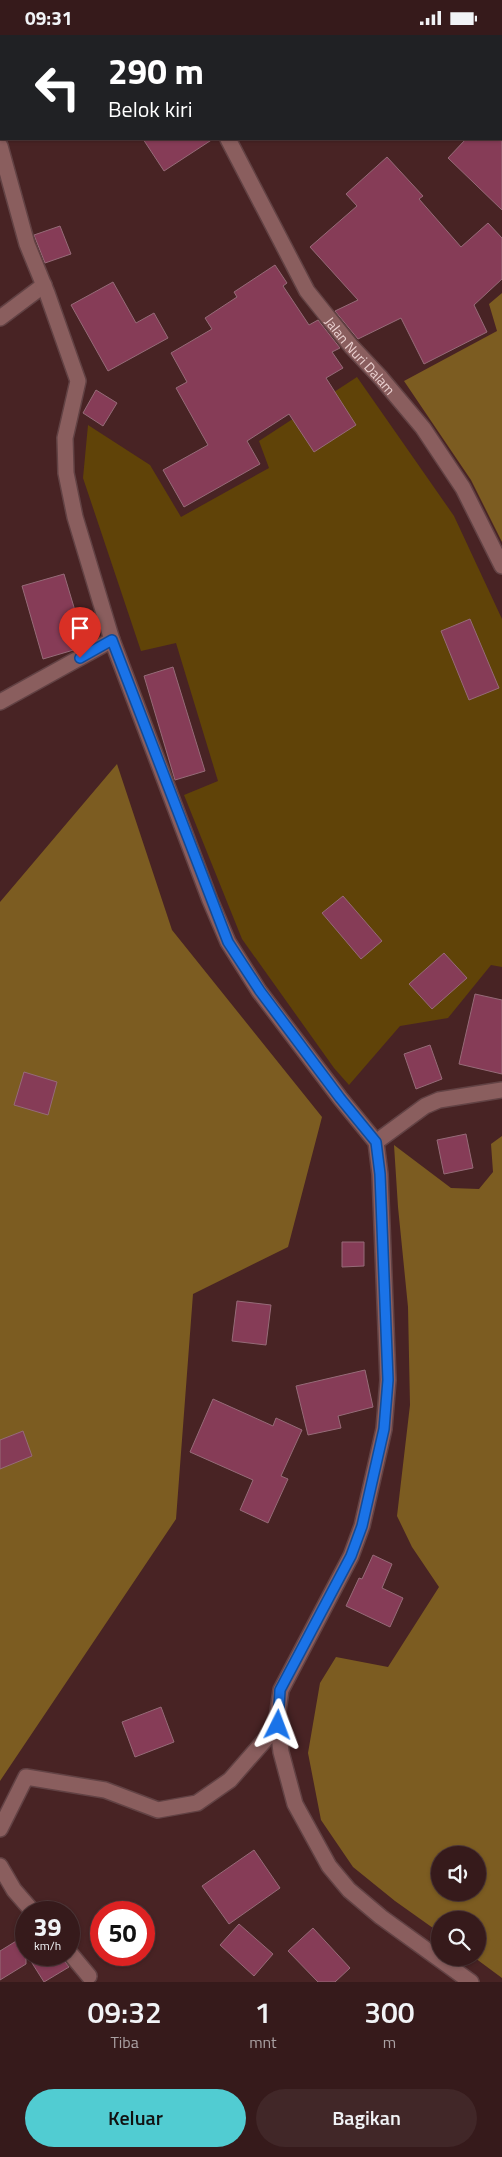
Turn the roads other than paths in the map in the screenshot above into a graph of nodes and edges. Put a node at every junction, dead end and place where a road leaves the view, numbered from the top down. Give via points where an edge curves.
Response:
1 (229, 140) edge
2 (0, 146) edge
3 (44, 285) junction
4 (0, 318) edge
5 (502, 566) edge
6 (112, 640) junction
7 (0, 702) edge
8 (502, 1090) edge
9 (376, 1142) junction
10 (278, 1725) junction
11 (0, 1829) edge
12 (0, 1866) edge
13 (24, 1901) edge
14 (80, 1965) edge
15 (89, 1976) dead end
16 (471, 1982) edge

1 - 5 main road, Jalan Nuri Dalam via 307,291 423,429 464,488
2 - 3 main road via 27,244
3 - 4 main road
3 - 6 main road via 78,381 65,438 66,473 74,517
6 - 7 main road
6 - 9 main road via 228,942 265,998
8 - 9 main road via 439,1100 425,1106
9 - 10 main road via 388,1380 384,1429 362,1526 351,1556 280,1690
10 - 11 main road via 230,1780 197,1803 158,1810 105,1790 26,1777
10 - 16 main road via 281,1751 295,1804 329,1867 380,1917
12 - 13 main road
14 - 15 main road

